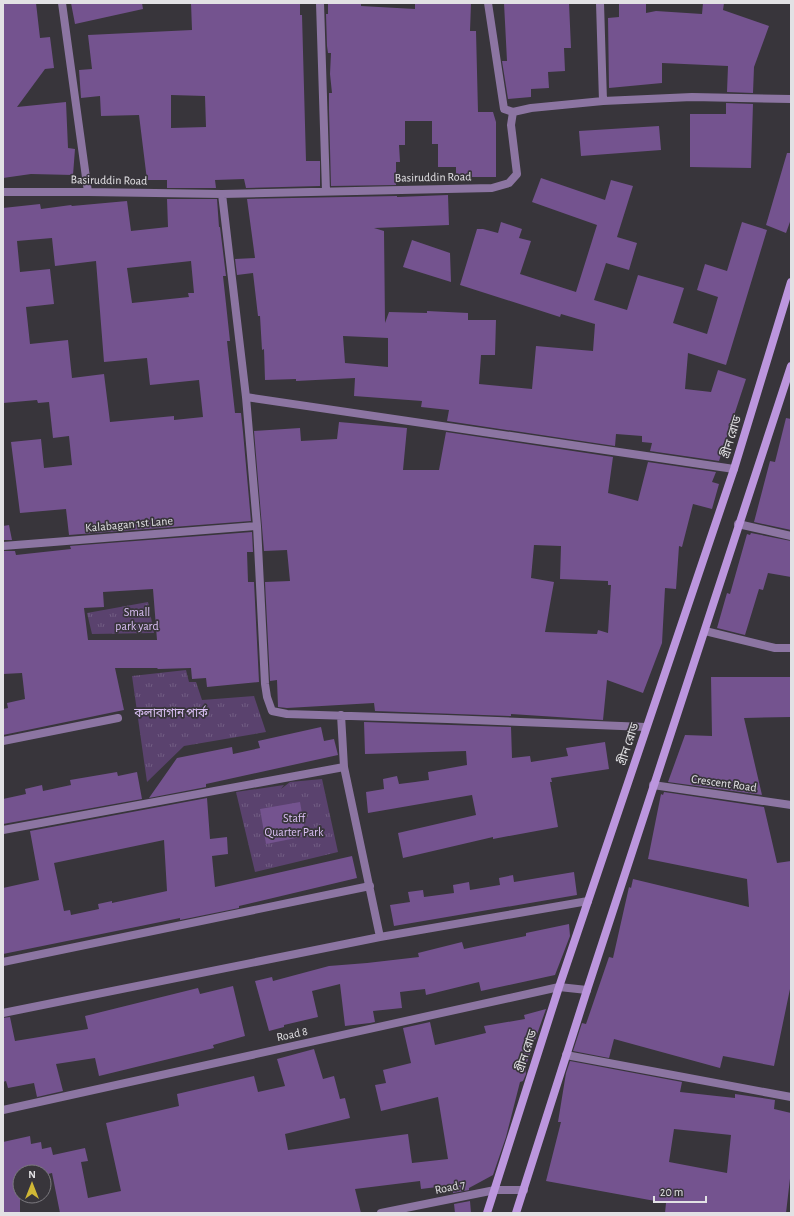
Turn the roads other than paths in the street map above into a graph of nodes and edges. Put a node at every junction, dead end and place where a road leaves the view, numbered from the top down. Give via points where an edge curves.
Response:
1 (62, 3) edge
2 (320, 3) edge
3 (488, 3) edge
4 (600, 3) edge
5 (791, 99) edge
6 (603, 101) junction
7 (513, 112) junction
8 (326, 191) junction
9 (3, 192) edge
10 (88, 192) junction
11 (222, 194) junction
12 (791, 282) edge
13 (791, 366) edge
14 (246, 397) junction
15 (734, 470) junction
16 (738, 524) junction
17 (257, 526) junction
18 (791, 536) edge
19 (3, 546) edge
20 (705, 631) junction
21 (791, 648) edge
22 (341, 715) junction
23 (118, 718) dead end
24 (646, 727) junction
25 (3, 741) edge
26 (344, 767) junction
27 (653, 785) junction
28 (791, 805) edge
29 (3, 830) edge
30 (370, 886) junction
31 (588, 901) junction
32 (380, 937) junction
33 (3, 962) edge
34 (559, 987) junction
35 (587, 990) junction
36 (3, 1013) edge
37 (566, 1055) junction
38 (791, 1096) edge
39 (3, 1110) edge
40 (494, 1190) junction
41 (524, 1190) junction
42 (381, 1213) edge
43 (487, 1213) edge
44 (516, 1213) edge

1 - 10 street
2 - 8 street
3 - 7 street via 504,109
4 - 6 street
5 - 6 street via 692,97
6 - 7 street
7 - 8 street, Basiruddin Road via 511,125 517,174 509,183 492,188
8 - 11 street, Basiruddin Road
9 - 10 street, Basiruddin Road
10 - 11 street, Basiruddin Road
11 - 14 street
12 - 15 main road, গ্রীন রোড
13 - 16 main road
14 - 15 street
14 - 17 street
15 - 24 main road, গ্রীন রোড
16 - 18 street
16 - 20 main road
17 - 19 street, Kalabagan 1st Lane
17 - 22 street via 265,684 272,711 287,714
20 - 21 street via 775,648
20 - 27 main road
22 - 24 street
22 - 26 street
23 - 25 street
24 - 31 main road, গ্রীন রোড
26 - 29 street
26 - 30 street
27 - 28 street, Crescent Road
27 - 35 main road
30 - 32 street
30 - 33 street
31 - 32 street
31 - 34 main road, গ্রীন রোড
32 - 36 street
34 - 35 street, Road 8
34 - 39 street, Road 8
34 - 40 main road, গ্রীন রোড
35 - 37 main road
37 - 38 street
37 - 41 main road
40 - 41 street, Road 7
40 - 42 street, Road 7
40 - 43 main road, গ্রীন রোড
41 - 44 main road

